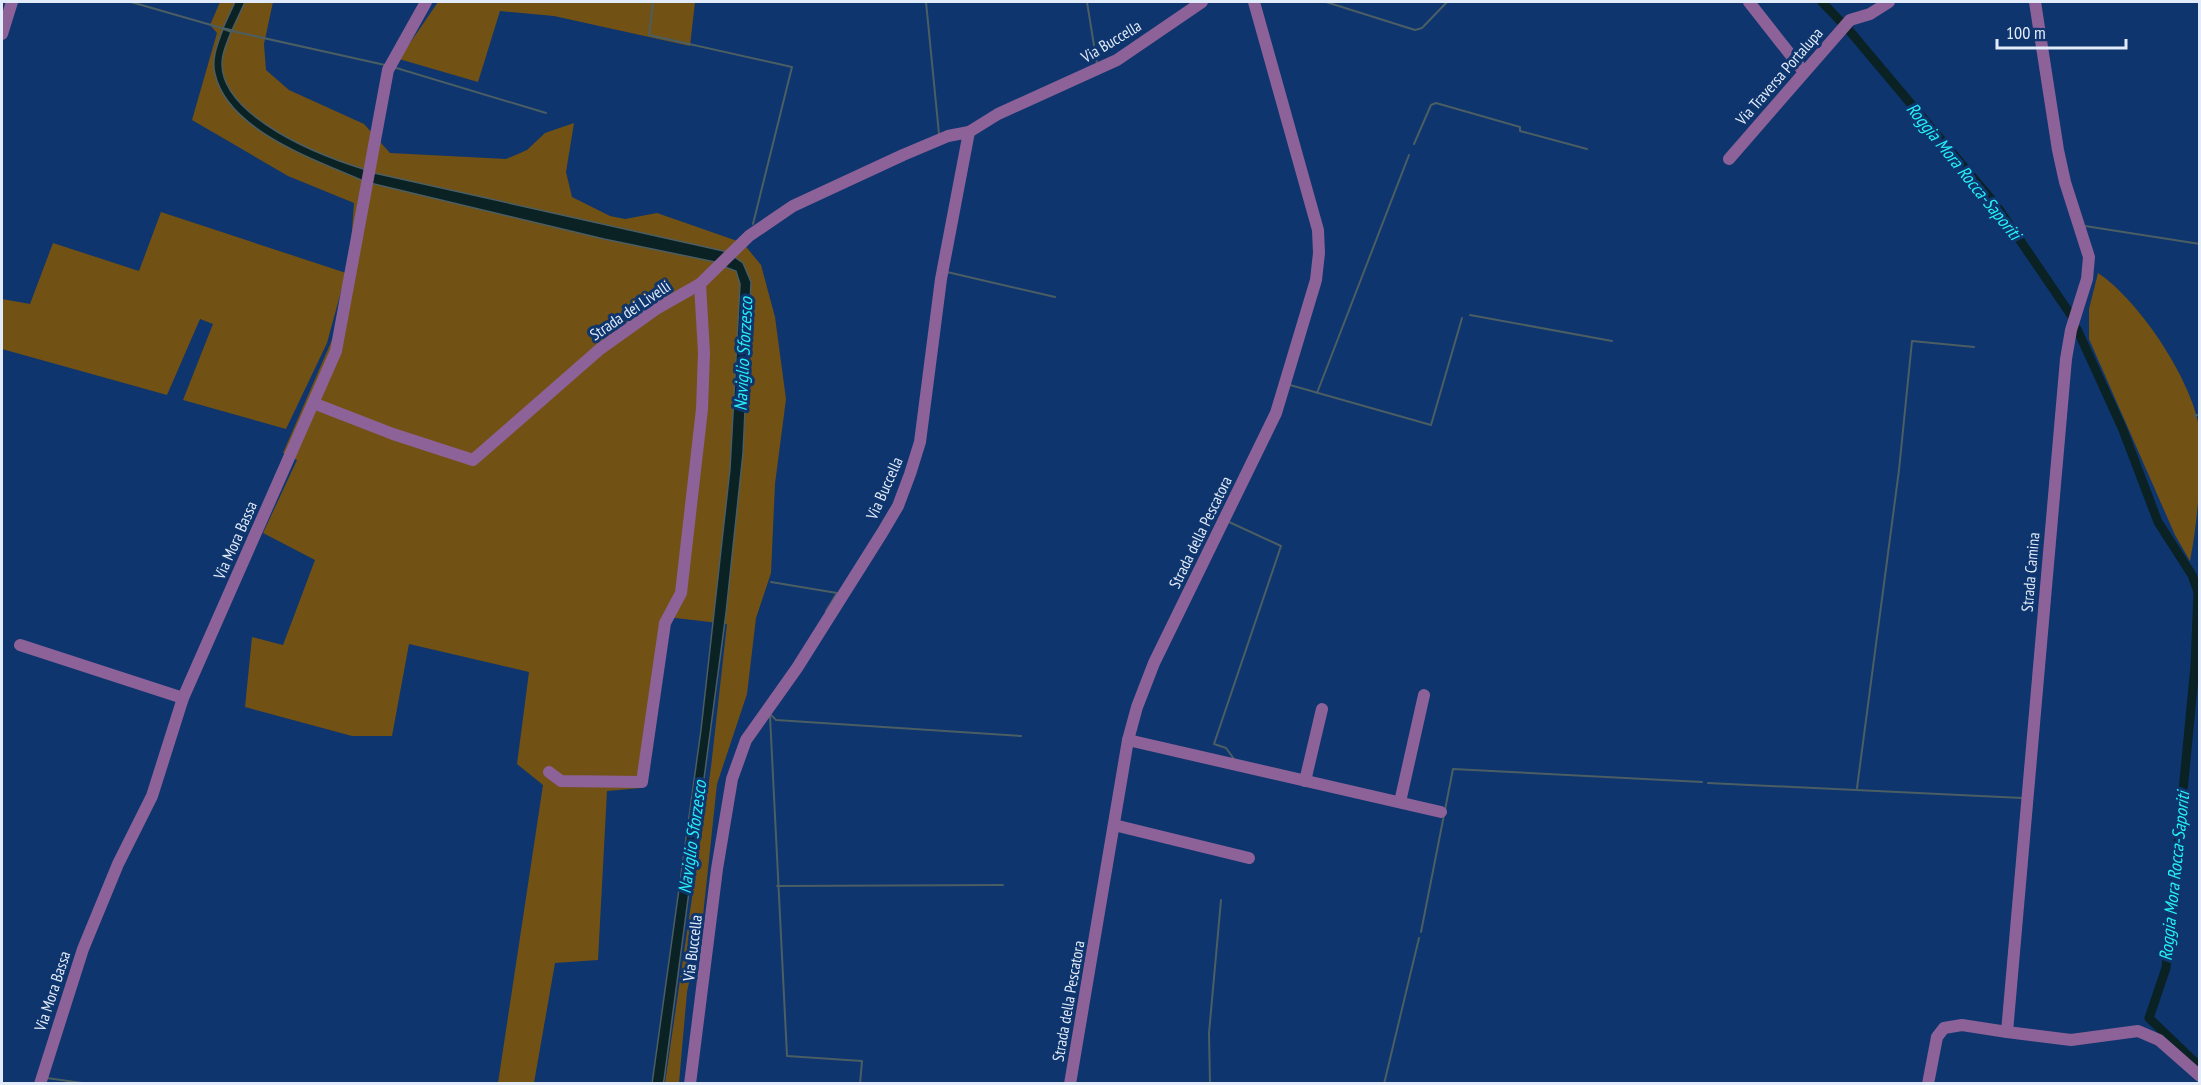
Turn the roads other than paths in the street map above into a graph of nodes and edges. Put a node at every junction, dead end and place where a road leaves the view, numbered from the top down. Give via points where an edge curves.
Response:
1 (12, 2) edge
2 (426, 2) edge
3 (1202, 2) edge
4 (1254, 2) edge
5 (1749, 2) edge
6 (1889, 2) edge
7 (2035, 2) edge
8 (2, 34) edge
9 (1804, 72) junction
10 (969, 132) junction
11 (1729, 159) dead end
12 (700, 284) junction
13 (313, 403) junction
14 (20, 645) dead end
15 (1424, 695) dead end
16 (183, 698) junction
17 (1322, 709) dead end
18 (1128, 740) junction
19 (549, 772) dead end
20 (1305, 781) junction
21 (1400, 802) junction
22 (1441, 812) dead end
23 (1114, 825) junction
24 (1250, 858) dead end
25 (2007, 1032) junction
26 (2199, 1076) edge
27 (41, 1080) edge
28 (690, 1083) edge
29 (1070, 1083) edge
30 (1928, 1083) edge

1 - 8 street
2 - 13 street, Via Mora Bassa via 389,67 336,351
3 - 10 street, Via Buccella via 1117,60 1009,109
4 - 18 street, Strada della Pescatora via 1318,230 1316,280 1276,413 1154,663
5 - 9 street
6 - 9 street, Via Traversa Portalupa via 1850,20
7 - 25 street, Strada Camina via 2061,161 2089,256 2065,368
9 - 11 street, Via Traversa Portalupa
10 - 12 street, Strada dei Livelli via 948,136 793,206 749,237
10 - 28 street, Via Buccella via 941,279 920,442 910,474 882,533 797,668 746,740 732,778
12 - 13 street, Strada dei Livelli via 656,309 600,349 473,460
12 - 19 street via 702,409 681,593 665,623 642,782 561,781
13 - 16 street, Via Mora Bassa
14 - 16 street
15 - 21 street
16 - 27 street, Via Mora Bassa via 152,796 118,864 83,949
17 - 20 street
18 - 20 street
18 - 23 street, Strada della Pescatora
20 - 21 street
21 - 22 street
23 - 24 street
23 - 29 street, Strada della Pescatora
25 - 26 street via 2071,1040 2138,1031 2159,1040
25 - 30 street via 1962,1025 1944,1028 1937,1037

